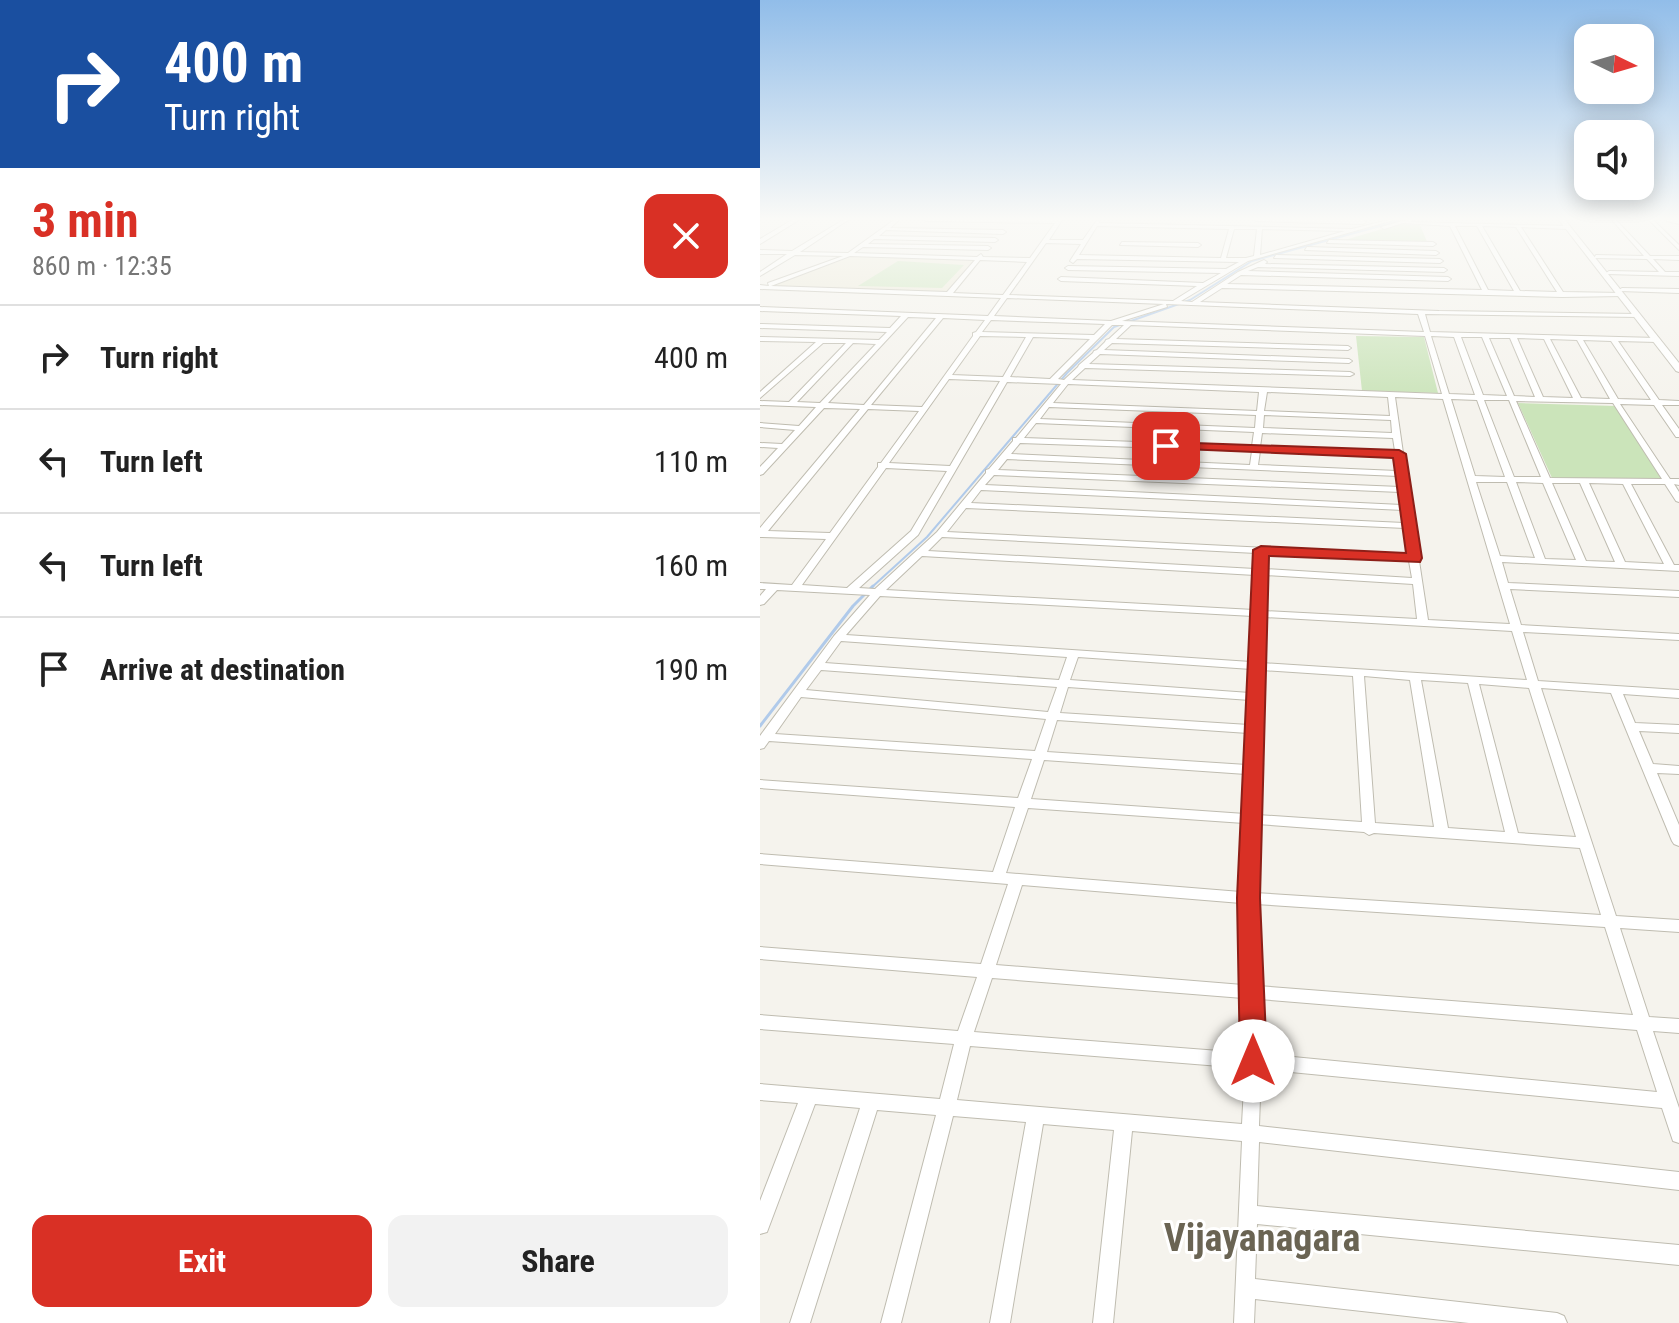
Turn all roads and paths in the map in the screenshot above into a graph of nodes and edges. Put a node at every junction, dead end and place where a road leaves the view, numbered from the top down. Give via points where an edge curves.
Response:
1 (959, 282) edge
2 (1014, 282) edge
3 (1059, 282) edge
4 (1127, 282) edge
5 (1211, 282) edge
6 (1228, 282) edge
7 (1449, 282) edge
8 (1480, 282) edge
9 (1512, 282) edge
10 (1554, 282) edge
11 (1613, 282) edge
12 (1615, 282) edge
13 (1205, 285) junction
14 (760, 286) edge
15 (1222, 286) junction
16 (1678, 291) edge
17 (1452, 292) junction
18 (1486, 293) junction
19 (1518, 293) junction
20 (1622, 293) junction
21 (948, 295) junction
22 (1562, 295) junction
23 (1002, 297) junction
24 (1048, 299) junction
25 (1171, 303) junction
26 (1192, 304) junction
27 (760, 309) edge
28 (1421, 313) junction
29 (907, 314) junction
30 (1465, 314) junction
31 (942, 315) junction
32 (1637, 316) junction
33 (988, 317) junction
34 (1119, 323) junction
35 (760, 326) edge
36 (891, 330) junction
37 (1348, 332) junction
38 (975, 334) junction
39 (1031, 335) junction
40 (1428, 335) junction
41 (1457, 336) junction
42 (1485, 336) junction
43 (1093, 337) junction
44 (1513, 337) junction
45 (1546, 337) junction
46 (1579, 338) junction
47 (760, 339) edge
48 (1613, 339) junction
49 (774, 340) junction
50 (1657, 340) junction
51 (821, 341) junction
52 (852, 341) junction
53 (1108, 341) junction
54 (880, 342) junction
55 (1348, 348) junction
56 (760, 351) edge
57 (1096, 352) junction
58 (1349, 361) junction
59 (1679, 362) edge
60 (1081, 366) junction
61 (1679, 369) edge
62 (1350, 374) junction
63 (946, 377) junction
64 (1005, 379) junction
65 (1052, 381) junction
66 (1067, 381) junction
67 (1263, 391) junction
68 (1355, 394) junction
69 (1391, 395) junction
70 (760, 396) edge
71 (1448, 397) junction
72 (1479, 398) junction
73 (1510, 399) junction
74 (1540, 399) junction
75 (1578, 400) junction
76 (1615, 401) junction
77 (1655, 402) junction
78 (760, 403) edge
79 (1679, 403) edge
80 (791, 404) junction
81 (1046, 405) junction
82 (821, 406) junction
83 (865, 408) junction
84 (922, 409) junction
85 (1260, 414) junction
86 (1394, 418) junction
87 (1033, 421) junction
88 (760, 425) edge
89 (801, 428) junction
90 (1258, 431) junction
91 (1679, 435) edge
92 (1397, 436) junction
93 (1016, 440) junction
94 (760, 445) edge
95 (784, 446) junction
96 (1256, 449) junction
97 (1399, 454) junction
98 (1003, 456) junction
99 (881, 465) junction
100 (762, 467) edge
101 (1254, 467) junction
102 (952, 469) junction
103 (989, 472) junction
104 (1403, 474) junction
105 (1472, 479) junction
106 (1514, 481) junction
107 (1547, 481) junction
108 (1584, 482) junction
109 (1626, 482) junction
110 (1668, 482) junction
111 (1679, 482) edge
112 (978, 487) junction
113 (1406, 490) junction
114 (1679, 499) edge
115 (964, 505) junction
116 (1408, 508) junction
117 (1411, 526) junction
118 (760, 533) edge
119 (940, 534) junction
120 (832, 536) junction
121 (1261, 550) junction
122 (921, 553) junction
123 (1414, 558) junction
124 (1495, 559) junction
125 (1541, 562) junction
126 (1582, 563) junction
127 (1621, 565) junction
128 (1675, 568) edge
129 (1260, 572) junction
130 (1417, 581) junction
131 (760, 586) edge
132 (1503, 586) junction
133 (774, 587) junction
134 (795, 588) junction
135 (851, 590) junction
136 (878, 592) junction
137 (1679, 594) edge
138 (760, 602) edge
139 (1260, 615) junction
140 (1423, 623) junction
141 (1517, 629) junction
142 (1679, 637) edge
143 (838, 638) junction
144 (1074, 653) junction
145 (1257, 664) junction
146 (817, 666) junction
147 (1358, 672) junction
148 (1415, 678) junction
149 (1473, 681) junction
150 (1064, 684) junction
151 (1534, 685) junction
152 (1616, 691) junction
153 (798, 693) junction
154 (1679, 694) edge
155 (1254, 697) junction
156 (1053, 716) junction
157 (1632, 727) junction
158 (1253, 729) junction
159 (1679, 729) edge
160 (764, 741) edge
161 (1041, 754) junction
162 (1649, 768) junction
163 (1252, 770) junction
164 (1679, 770) edge
165 (760, 784) edge
166 (1023, 804) junction
167 (1674, 816) edge
168 (1251, 821) junction
169 (1369, 830) junction
170 (1442, 834) junction
171 (1513, 838) junction
172 (1679, 841) edge
173 (1584, 843) junction
174 (760, 859) edge
175 (998, 877) junction
176 (1017, 879) junction
177 (1248, 898) junction
178 (1609, 920) junction
179 (1679, 926) edge
180 (760, 953) edge
181 (986, 971) junction
182 (1253, 991) junction
183 (760, 1022) edge
184 (1643, 1023) junction
185 (1679, 1026) edge
186 (964, 1038) junction
187 (1253, 1061) junction
188 (760, 1092) edge
189 (810, 1095) junction
190 (1668, 1101) junction
191 (871, 1102) junction
192 (947, 1107) junction
193 (1036, 1114) junction
194 (1124, 1122) junction
195 (1251, 1133) junction
196 (1679, 1135) edge
197 (1679, 1181) edge
198 (1249, 1214) junction
199 (760, 1225) edge
200 (1679, 1255) edge
201 (1247, 1288) junction
202 (1523, 1322) edge
203 (800, 1323) edge
204 (891, 1323) edge
205 (1000, 1323) edge
206 (1103, 1323) edge
207 (1244, 1323) edge
208 (1557, 1323) edge

1 - 21 street
2 - 23 street
3 - 24 street
4 - 13 street
5 - 13 street
6 - 15 street
7 - 17 street
8 - 18 street
9 - 19 street
10 - 22 street
11 - 20 street
12 - 20 street
13 - 25 street
14 - 21 street
15 - 17 street
15 - 26 street
16 - 20 street
17 - 18 street
17 - 30 street
18 - 19 street
19 - 22 street
20 - 22 street
20 - 32 street
20 - 59 street
21 - 23 street
23 - 24 street
23 - 33 street
24 - 25 street
25 - 26 street
25 - 34 street
26 - 28 street
27 - 29 street
28 - 30 street
28 - 40 street
29 - 31 street
29 - 36 street
30 - 32 street
31 - 33 street
31 - 83 street
32 - 50 street
33 - 34 street
33 - 38 street
34 - 37 street
34 - 43 street
34 - 53 street
35 - 36 street
36 - 54 street
37 - 40 street
37 - 55 street
38 - 39 street
38 - 63 street
39 - 43 street
39 - 64 street
40 - 41 street
40 - 71 street
41 - 42 street
41 - 72 street
42 - 44 street
42 - 73 street
43 - 65 street
44 - 45 street
44 - 74 street
45 - 46 street
45 - 75 street
46 - 48 street
46 - 76 street
47 - 49 street
48 - 50 street
48 - 77 street
49 - 51 street
49 - 56 street
50 - 61 street
51 - 52 street
51 - 70 street
52 - 54 street
52 - 80 street
53 - 55 street
53 - 57 street
54 - 82 street
55 - 58 street
57 - 58 street
57 - 60 street
58 - 62 street
60 - 62 street
60 - 66 street
62 - 68 street
63 - 64 street
63 - 84 street
64 - 65 street
64 - 102 street
65 - 66 street
66 - 67 street
66 - 81 street
67 - 68 street
67 - 85 street
68 - 69 street
69 - 71 street
69 - 86 street
71 - 72 street
71 - 105 street
72 - 73 street
72 - 106 street
73 - 74 street
73 - 107 street
74 - 75 street
75 - 76 street
76 - 77 street
76 - 110 street
77 - 79 street
77 - 91 street
78 - 80 street
80 - 82 street
81 - 85 street
81 - 87 street
82 - 83 street
82 - 89 street
83 - 84 street
83 - 118 street
84 - 99 street
85 - 86 street
85 - 90 street
86 - 92 street
87 - 90 street
87 - 93 street
88 - 89 street
89 - 95 street
90 - 92 street
90 - 96 street
92 - 97 street
93 - 96 street
93 - 98 street
94 - 95 street
95 - 100 street
96 - 97 street
96 - 101 street
97 - 104 street
98 - 101 street
98 - 103 street
99 - 102 street
99 - 120 street
101 - 104 street
102 - 135 street via 915,533
103 - 112 street
103 - 113 street
104 - 113 street
105 - 106 street
105 - 124 street
106 - 107 street
106 - 125 street
107 - 108 street
107 - 126 street
108 - 109 street
108 - 127 street
109 - 110 street
109 - 128 street
110 - 111 street
110 - 114 street
112 - 115 street
112 - 116 street
113 - 116 street
115 - 117 street
115 - 119 street
116 - 117 street
117 - 123 street
118 - 120 street
119 - 121 street
119 - 122 street
120 - 134 street
121 - 123 street
121 - 129 street
122 - 129 street
122 - 136 street
123 - 130 street
124 - 125 street
124 - 132 street
125 - 126 street
126 - 127 street
127 - 128 street
129 - 130 street
129 - 139 street
130 - 140 street
131 - 133 street
132 - 137 street
132 - 141 street
133 - 134 street
133 - 138 street
134 - 135 street
135 - 136 street
136 - 139 street
136 - 143 street
139 - 140 street
139 - 145 street
140 - 141 street
141 - 142 street
141 - 151 street
143 - 144 street
143 - 146 street
144 - 145 street
144 - 150 street
145 - 147 street
145 - 155 street
146 - 150 street
146 - 153 street
147 - 148 street
147 - 169 street
148 - 149 street
148 - 170 street
149 - 151 street
149 - 171 street
150 - 155 street
150 - 156 street
151 - 152 street
151 - 173 street
152 - 154 street
152 - 157 street
153 - 156 street
153 - 160 street
155 - 158 street
156 - 158 street
156 - 161 street
157 - 159 street
157 - 162 street
158 - 163 street
160 - 161 street
161 - 163 street
161 - 166 street
162 - 164 street
162 - 167 street
163 - 168 street
165 - 166 street
166 - 168 street
166 - 175 street
167 - 172 street
168 - 169 street
168 - 177 street
169 - 170 street
170 - 171 street
171 - 173 street
173 - 178 street
174 - 175 street
175 - 176 street
176 - 177 street
176 - 181 street
177 - 178 street
177 - 182 street
178 - 179 street
178 - 184 street
180 - 181 street
181 - 182 street
181 - 186 street
182 - 184 street
182 - 187 street
183 - 186 street
184 - 185 street
184 - 190 street
186 - 187 street
186 - 192 street
187 - 190 street
187 - 195 street
188 - 189 street
189 - 191 street
189 - 199 street
190 - 196 street
191 - 192 street
191 - 203 street
192 - 193 street
192 - 204 street
193 - 194 street
193 - 205 street
194 - 195 street
194 - 206 street
195 - 197 street
195 - 198 street
198 - 200 street
198 - 201 street
201 - 202 street
201 - 207 street
202 - 208 street

